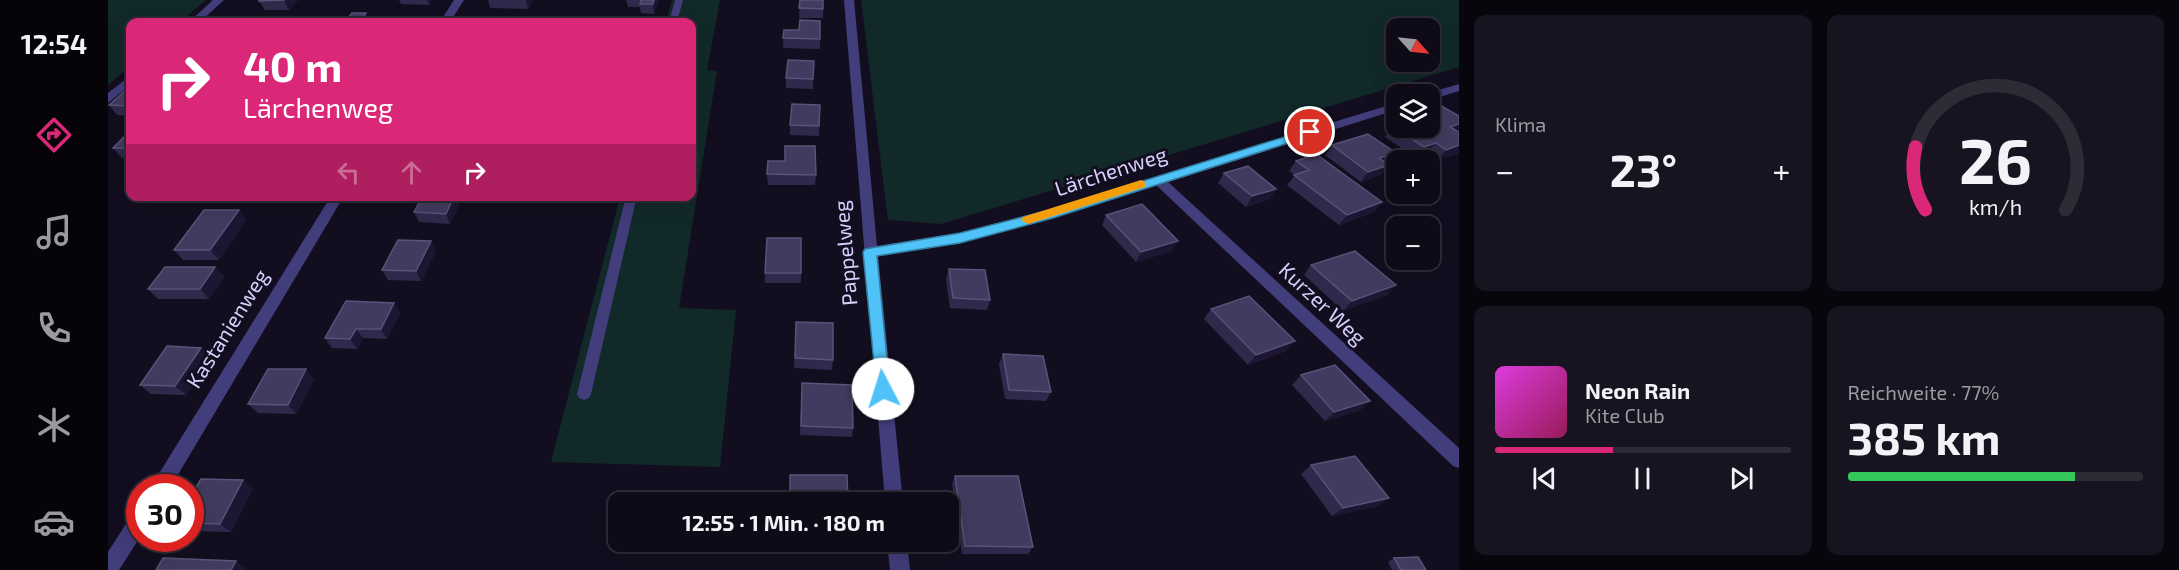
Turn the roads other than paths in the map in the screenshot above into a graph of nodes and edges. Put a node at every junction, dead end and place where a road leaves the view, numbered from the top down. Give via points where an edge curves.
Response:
1 (219, 0) edge
2 (459, 0) edge
3 (679, 0) edge
4 (849, 0) edge
5 (199, 18) edge
6 (448, 18) edge
7 (675, 18) edge
8 (126, 83) edge
9 (1459, 87) edge
10 (1440, 93) edge
11 (108, 99) edge
12 (1386, 109) edge
13 (1157, 179) junction
14 (335, 201) edge
15 (631, 201) edge
16 (870, 252) junction
17 (584, 394) dead end
18 (1459, 460) edge
19 (168, 474) edge
20 (893, 492) edge
21 (126, 541) edge
22 (898, 552) edge
23 (108, 570) edge
24 (900, 570) edge

1 - 5 street
2 - 6 street
3 - 7 lane
4 - 16 street, Pappelweg
8 - 11 street
9 - 10 street
12 - 13 street, Lärchenweg
13 - 16 street, Lärchenweg via 960,238
13 - 18 street, Kurzer Weg
14 - 19 street, Kastanienweg
15 - 17 lane
16 - 20 street, Pappelweg
21 - 23 street
22 - 24 street

